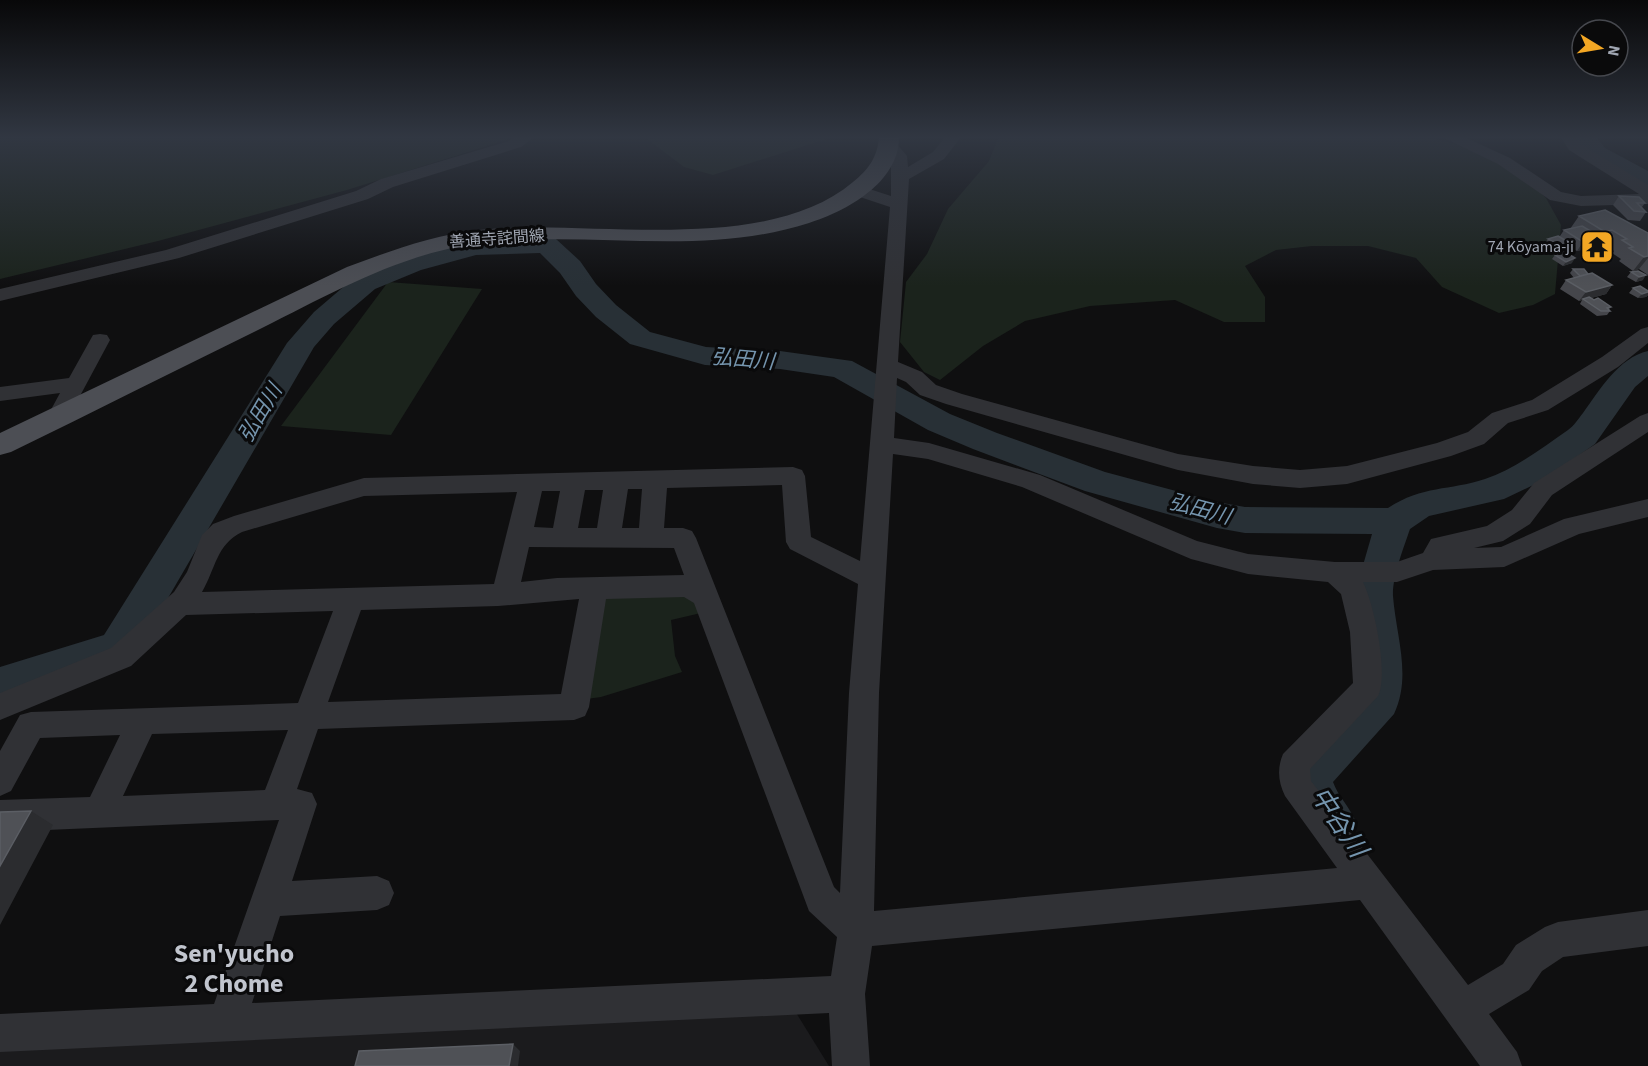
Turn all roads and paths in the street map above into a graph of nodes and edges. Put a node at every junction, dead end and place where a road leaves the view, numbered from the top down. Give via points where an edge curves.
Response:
1 (381, 186) edge
2 (861, 186) edge
3 (901, 186) edge
4 (1541, 186) edge
5 (857, 190) junction
6 (1648, 199) edge
7 (899, 204) junction
8 (0, 295) edge
9 (100, 340) dead end
10 (1644, 341) edge
11 (889, 370) junction
12 (0, 374) edge
13 (29, 375) dead end
14 (74, 384) junction
15 (0, 394) edge
16 (58, 417) junction
17 (1648, 421) edge
18 (0, 445) edge
19 (882, 445) junction
20 (655, 480) junction
21 (617, 481) junction
22 (532, 482) junction
23 (574, 482) junction
24 (1648, 508) edge
25 (519, 537) junction
26 (564, 537) junction
27 (608, 537) junction
28 (651, 537) junction
29 (1432, 560) junction
30 (1345, 572) junction
31 (871, 578) junction
32 (594, 588) junction
33 (505, 594) junction
34 (705, 596) junction
35 (351, 600) junction
36 (179, 604) junction
37 (16, 710) edge
38 (308, 716) junction
39 (143, 721) junction
40 (0, 781) edge
41 (275, 805) junction
42 (99, 812) junction
43 (0, 816) edge
44 (1368, 882) junction
45 (377, 893) dead end
46 (269, 899) junction
47 (1648, 928) edge
48 (856, 930) junction
49 (847, 994) junction
50 (1463, 1009) junction
51 (226, 1024) junction
52 (0, 1034) edge
53 (851, 1066) edge
54 (1503, 1066) edge

1 - 8 street via 172,254
2 - 5 main road, 善通寺詫間線
3 - 7 street
4 - 6 street via 1556,196 1581,201
5 - 7 street
5 - 16 main road, 善通寺詫間線 via 804,218 732,233 685,237 515,234 442,243 356,272
7 - 11 street
9 - 14 street
10 - 11 street via 1539,405 1500,418 1476,438 1347,475 1300,479 1178,462 945,396 928,390 914,377
11 - 19 street
12 - 13 street
14 - 15 street
14 - 16 street
16 - 18 main road, 善通寺詫間線
17 - 29 street via 1542,489 1521,517 1494,534 1440,546
19 - 30 street via 929,451 1031,481 1191,549 1248,564
19 - 31 street
20 - 21 street
20 - 28 street
20 - 31 street via 793,476 799,542
21 - 23 street
21 - 27 street
22 - 23 street
22 - 25 street
22 - 36 street via 364,488 234,525 211,542 199,574
23 - 26 street
24 - 29 street via 1573,525 1504,557
25 - 26 street
25 - 33 street
26 - 27 street
27 - 28 street
28 - 34 street via 683,538
29 - 30 street via 1397,572
30 - 44 street via 1364,632 1368,687 1294,764 1296,786
31 - 48 street
32 - 33 street
32 - 34 street via 688,585
32 - 38 street via 574,707
33 - 35 street
34 - 48 street via 822,899
35 - 36 street
35 - 38 street
36 - 37 street via 121,657
37 - 39 street
37 - 40 street
38 - 39 street
38 - 41 street
39 - 42 street
41 - 42 street
41 - 46 street via 301,804
42 - 43 street
44 - 48 street
44 - 50 street
45 - 46 street
46 - 51 street
47 - 50 street via 1558,940 1529,958 1516,977
48 - 49 street
49 - 51 street
49 - 53 street
50 - 54 street
51 - 52 street

